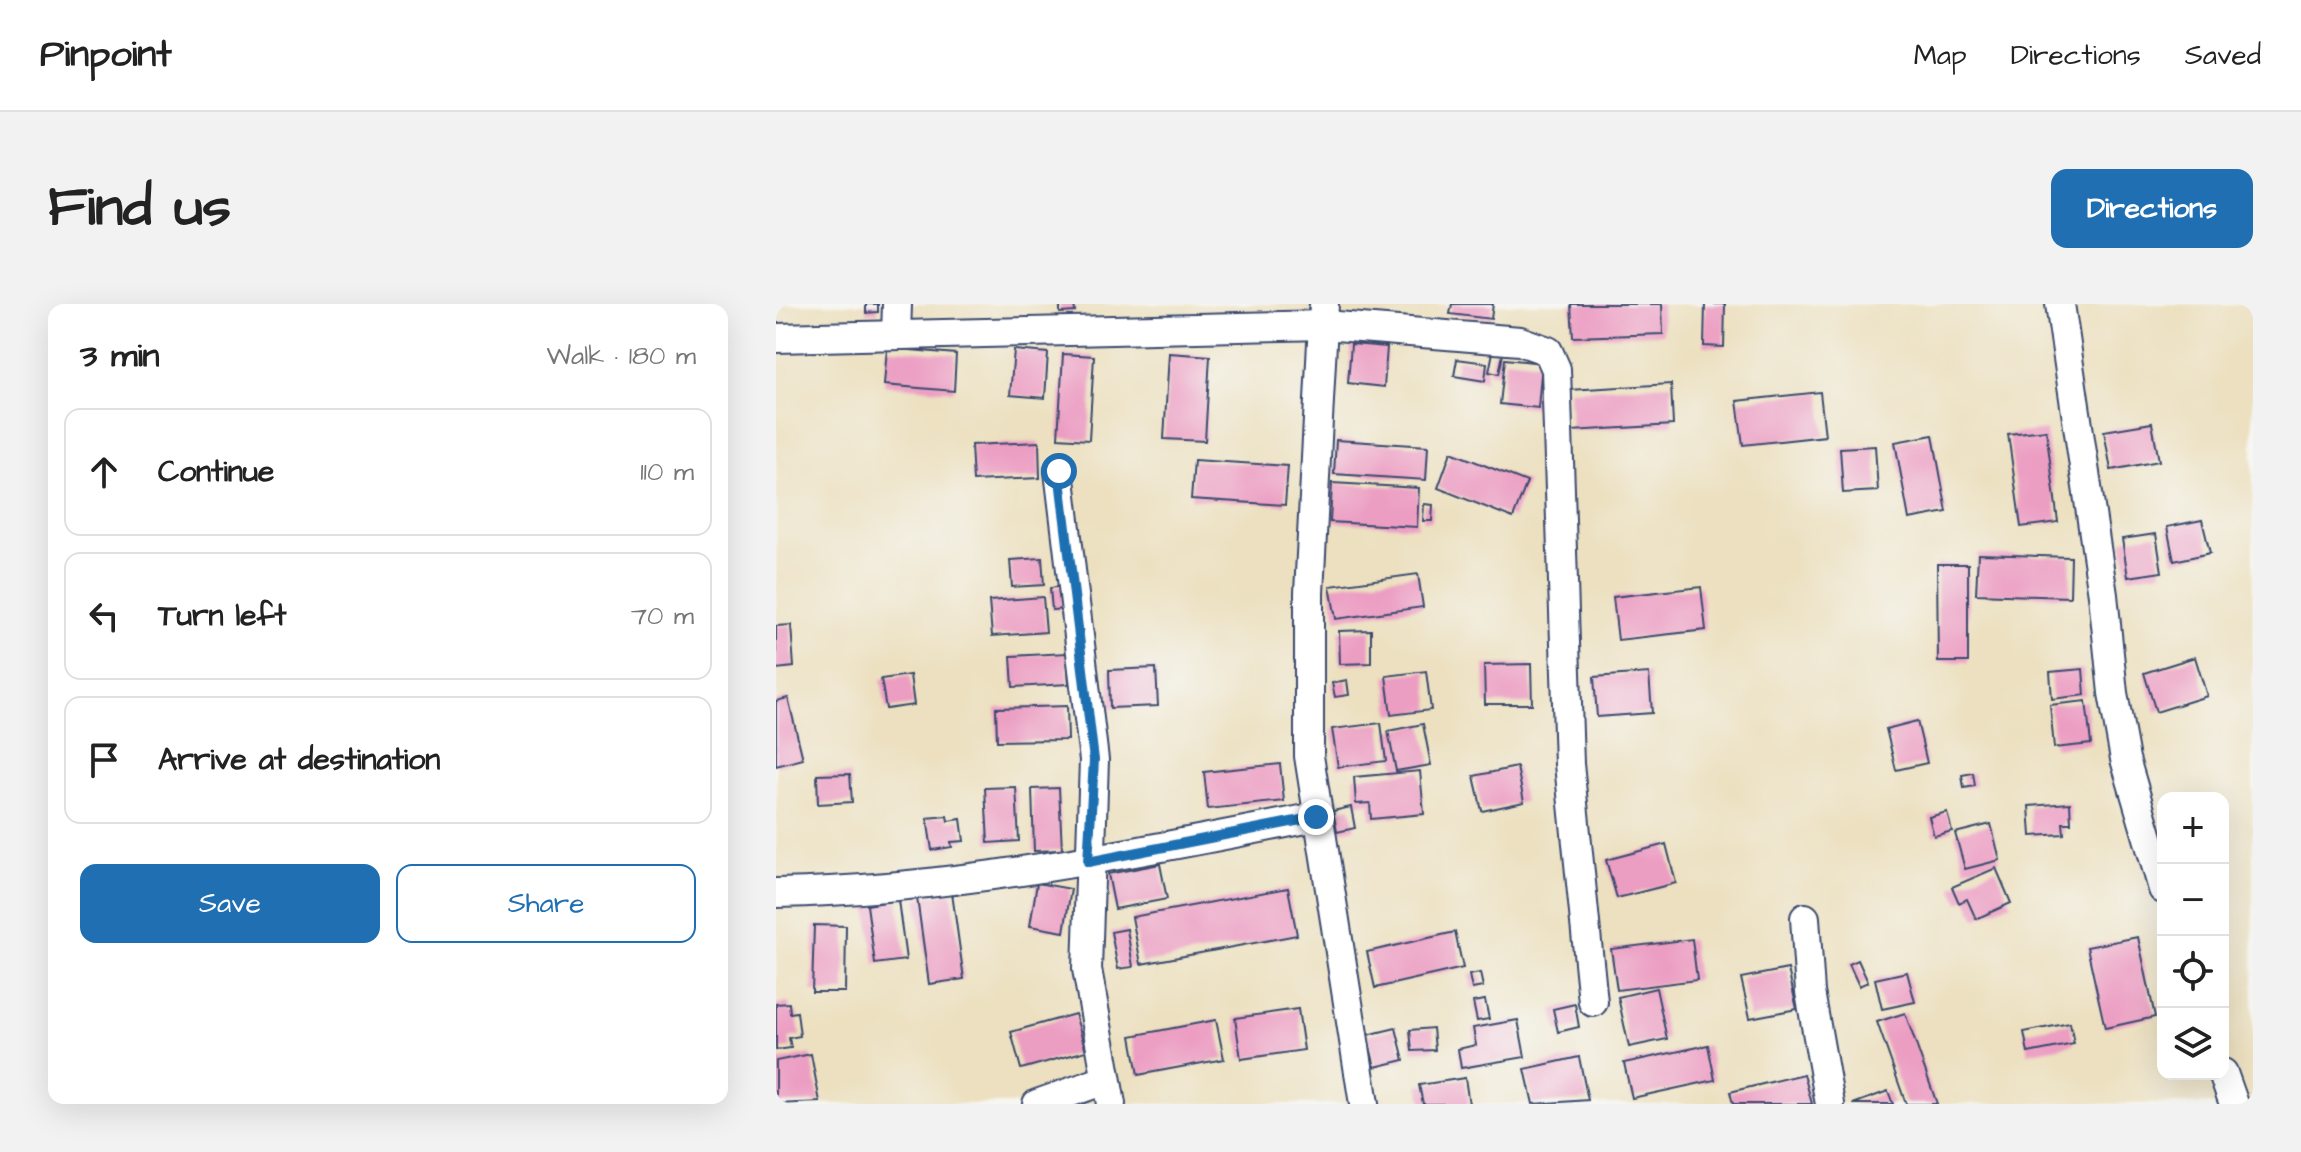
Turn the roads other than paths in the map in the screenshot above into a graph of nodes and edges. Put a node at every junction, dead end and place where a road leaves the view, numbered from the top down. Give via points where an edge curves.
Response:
1 (897, 304) edge
2 (2060, 304) edge
3 (1324, 315) edge
4 (896, 335) junction
5 (776, 338) edge
6 (1059, 471) dead end
7 (1316, 817) junction
8 (1088, 862) junction
9 (2157, 868) edge
10 (776, 893) edge
11 (1805, 918) dead end
12 (1593, 1002) dead end
13 (2225, 1080) edge
14 (1108, 1092) edge
15 (1037, 1104) edge
16 (1364, 1104) edge
17 (1830, 1104) edge
18 (2234, 1104) edge

1 - 4 street
2 - 9 street via 2113,693 2125,759
3 - 4 street
3 - 7 street via 1309,593 1309,756
3 - 12 street via 1520,341 1541,345 1554,358 1569,764
4 - 5 street
6 - 8 street via 1094,760
7 - 8 street
7 - 16 street
8 - 10 street via 853,892
8 - 14 street via 1087,969
11 - 17 street via 1810,992
13 - 18 street
14 - 15 street

